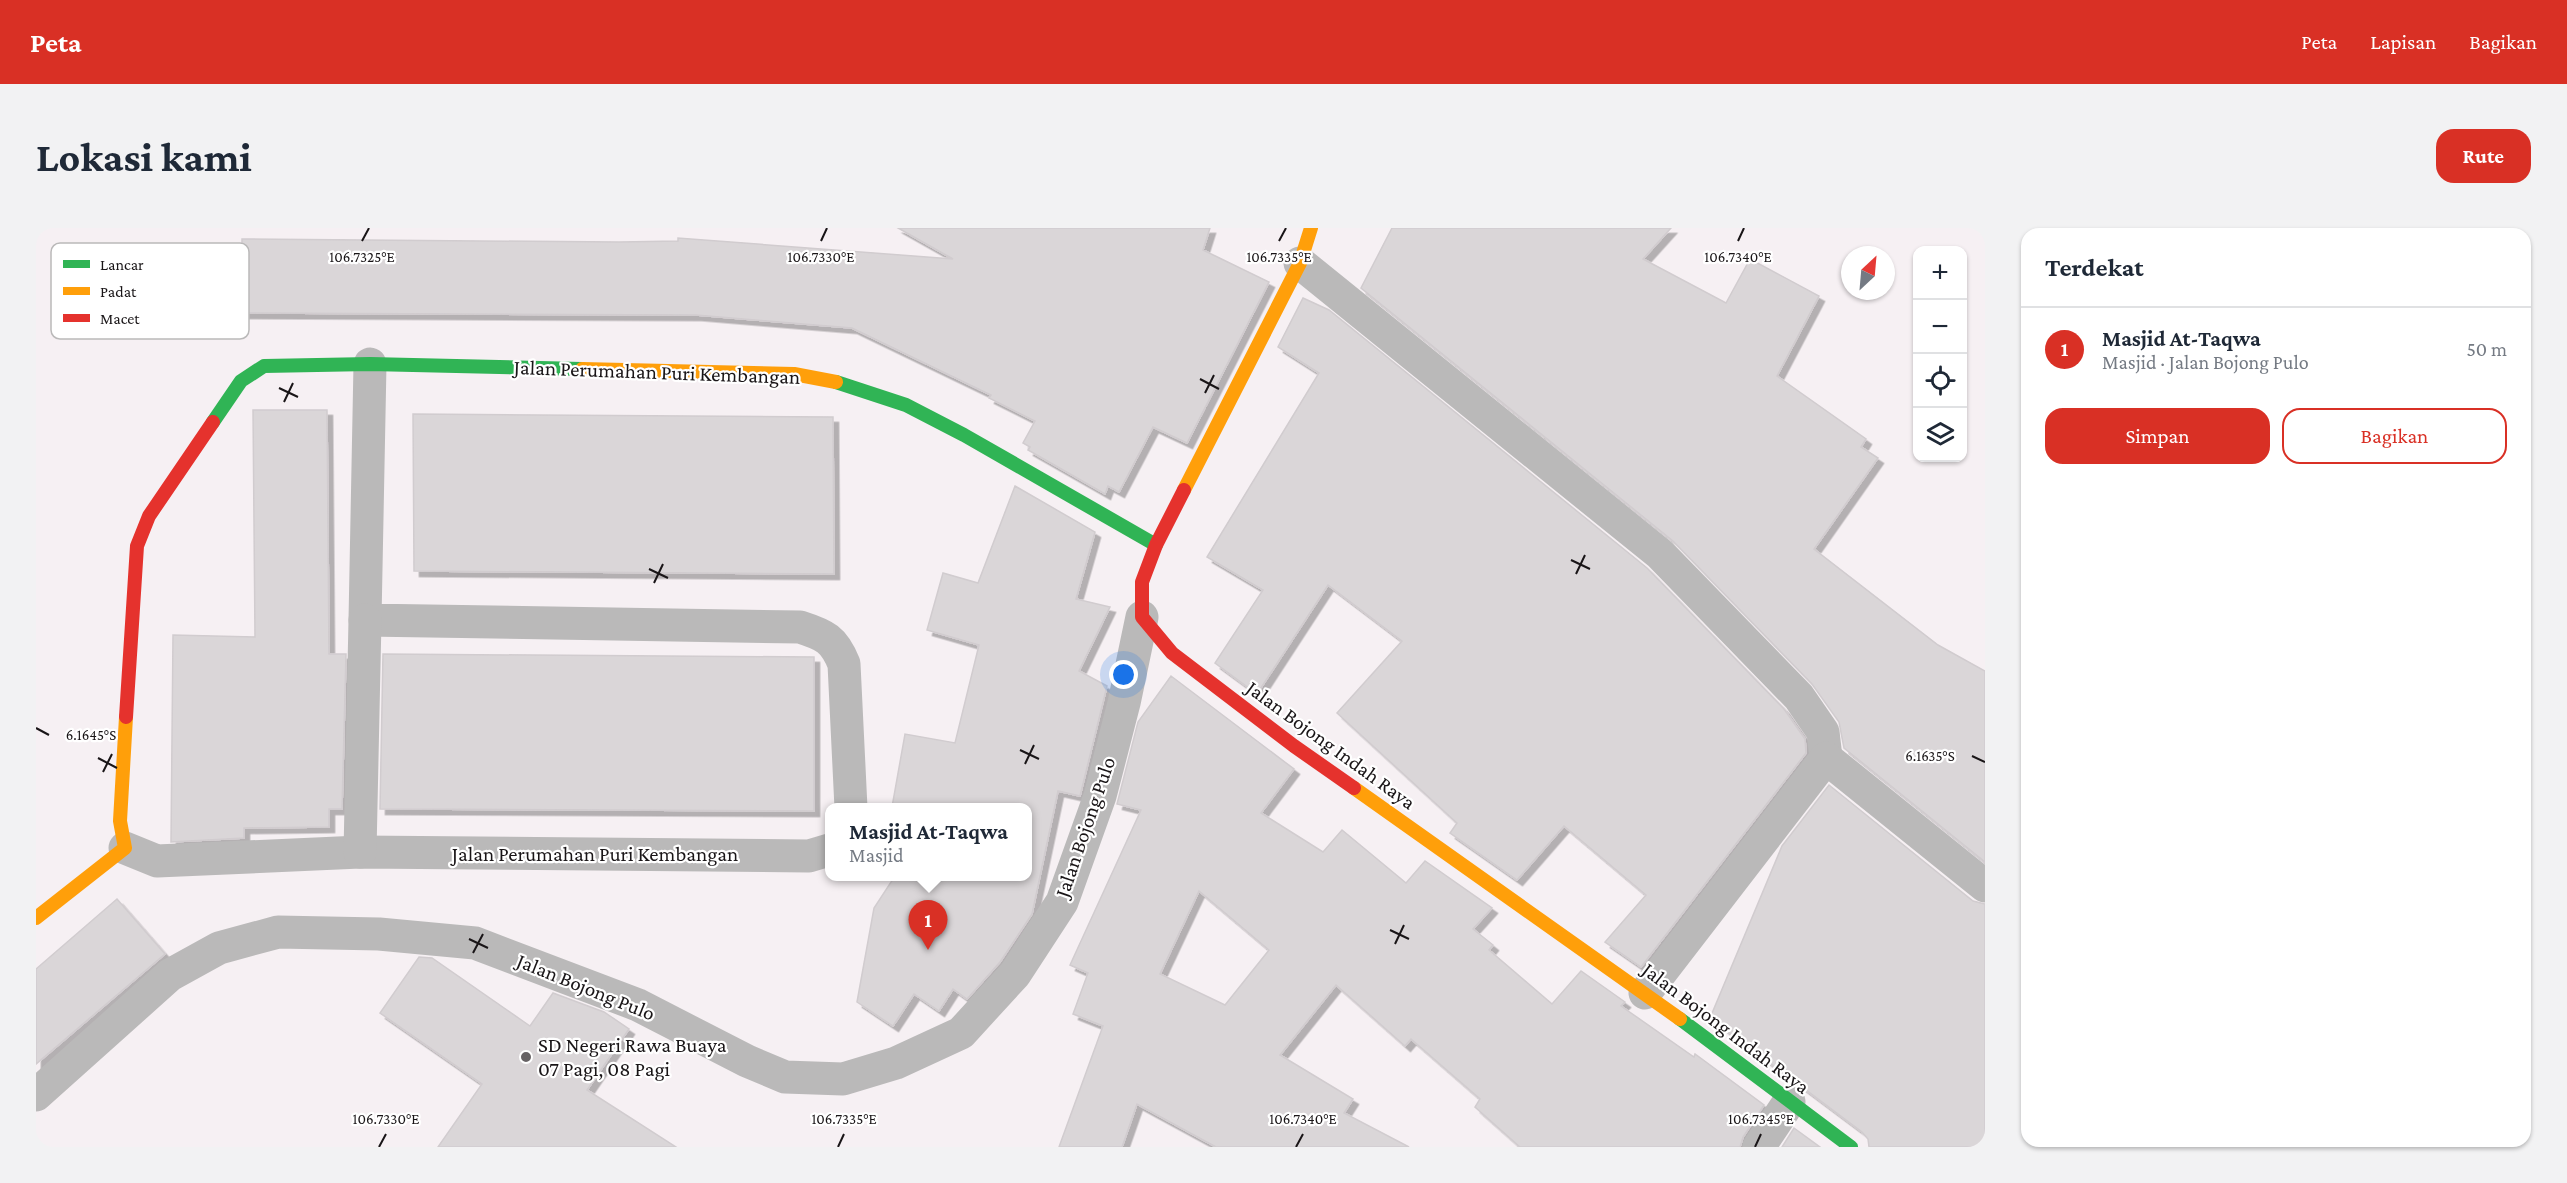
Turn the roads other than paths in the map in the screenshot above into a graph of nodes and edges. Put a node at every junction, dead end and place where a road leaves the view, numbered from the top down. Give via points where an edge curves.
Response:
1 (1311, 228) edge
2 (1300, 263) junction
3 (370, 364) junction
4 (1156, 545) junction
5 (1142, 617) junction
6 (364, 620) junction
7 (1826, 758) junction
8 (851, 803) edge
9 (125, 848) junction
10 (825, 851) edge
11 (360, 852) junction
12 (1985, 886) edge
13 (36, 918) edge
14 (1645, 993) junction
15 (36, 1095) edge
16 (1790, 1102) junction
17 (1759, 1147) edge
18 (1851, 1147) edge

1 - 2 street
2 - 4 street
2 - 7 street via 1660,554 1799,697 1823,732
3 - 4 street, Jalan Perumahan Puri Kembangan via 794,374 850,385 906,405 964,435
3 - 6 street
3 - 9 street, Jalan Perumahan Puri Kembangan via 264,366 241,381 149,516 137,546 120,821
4 - 5 street via 1142,582
5 - 14 street, Jalan Bojong Indah Raya via 1172,653 1294,746
5 - 15 street, Jalan Bojong Pulo via 1100,796 1062,902 1016,974 961,1033 896,1063 843,1079 785,1077 638,1005 475,943 379,934 278,932 219,948 170,975
6 - 8 street via 800,627 822,634 837,646 844,664
6 - 11 street
7 - 12 street
7 - 14 street
9 - 11 street, Jalan Perumahan Puri Kembangan via 157,861
9 - 13 street
10 - 11 street, Jalan Perumahan Puri Kembangan via 809,856
14 - 16 street, Jalan Bojong Indah Raya
16 - 17 street
16 - 18 street, Jalan Bojong Indah Raya

